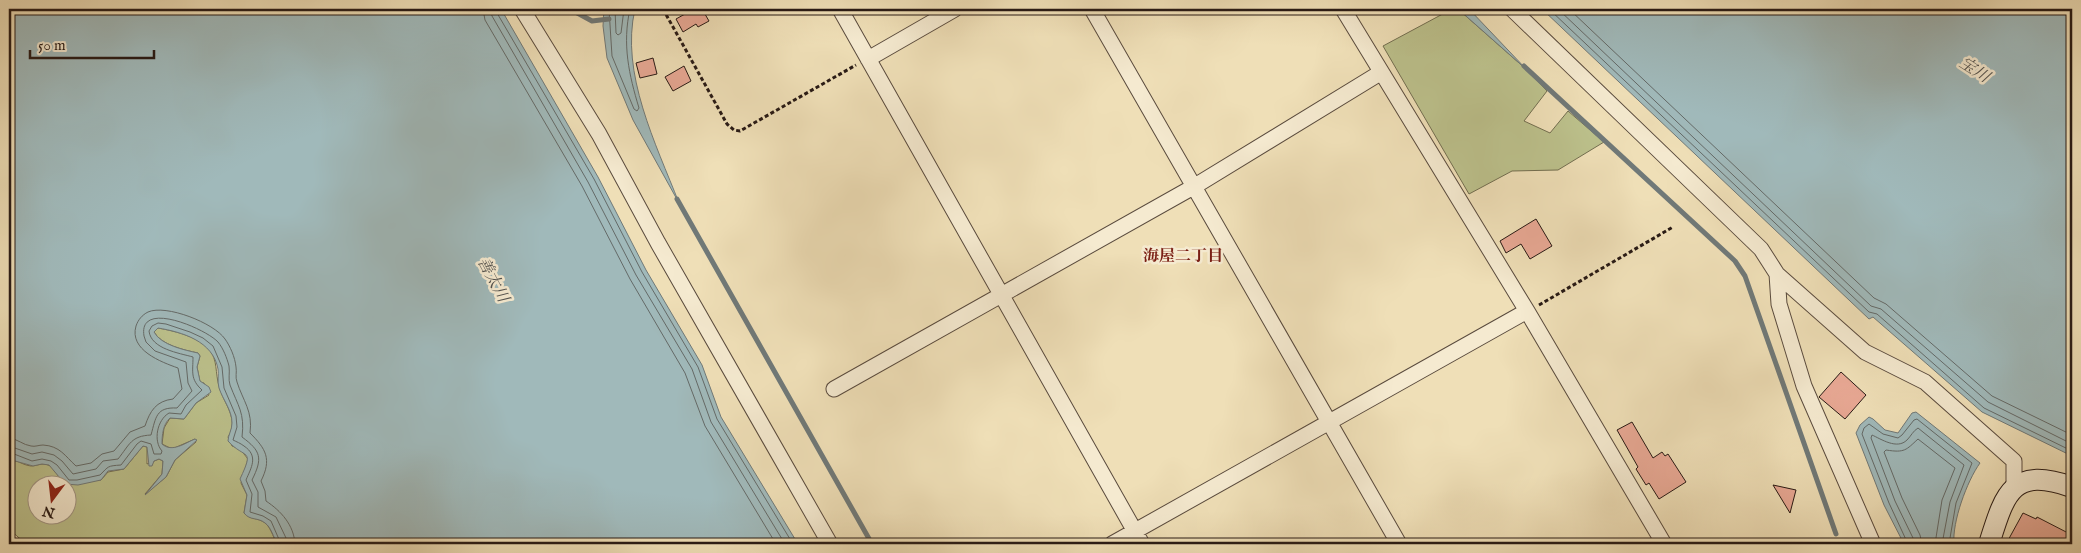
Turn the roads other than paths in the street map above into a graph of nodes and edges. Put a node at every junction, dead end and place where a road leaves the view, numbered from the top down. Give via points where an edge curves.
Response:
1 (522, 9) edge
2 (840, 9) edge
3 (955, 9) edge
4 (1092, 9) edge
5 (1343, 9) edge
6 (1512, 9) edge
7 (868, 59) junction
8 (1380, 73) junction
9 (1195, 186) junction
10 (1777, 274) junction
11 (1002, 295) junction
12 (1527, 311) junction
13 (834, 389) dead end
14 (1330, 422) junction
15 (2014, 486) junction
16 (2072, 487) edge
17 (1138, 538) edge
18 (830, 544) edge
19 (1112, 544) edge
20 (1399, 544) edge
21 (1664, 544) edge
22 (1873, 544) edge
23 (1989, 544) edge

1 - 18 street via 599,134
2 - 7 street
3 - 7 street
4 - 9 street
5 - 8 street
6 - 10 street via 1761,249
7 - 11 street
8 - 9 street
8 - 12 street
9 - 11 street
9 - 14 street
10 - 15 street via 1866,352 1925,382 2014,461
10 - 22 street via 1779,304 1804,386
11 - 13 street
11 - 17 street
12 - 14 street
12 - 21 street
14 - 17 street
14 - 20 street
15 - 16 main road via 2030,479 2053,480
15 - 23 main road via 1999,512
17 - 19 street

